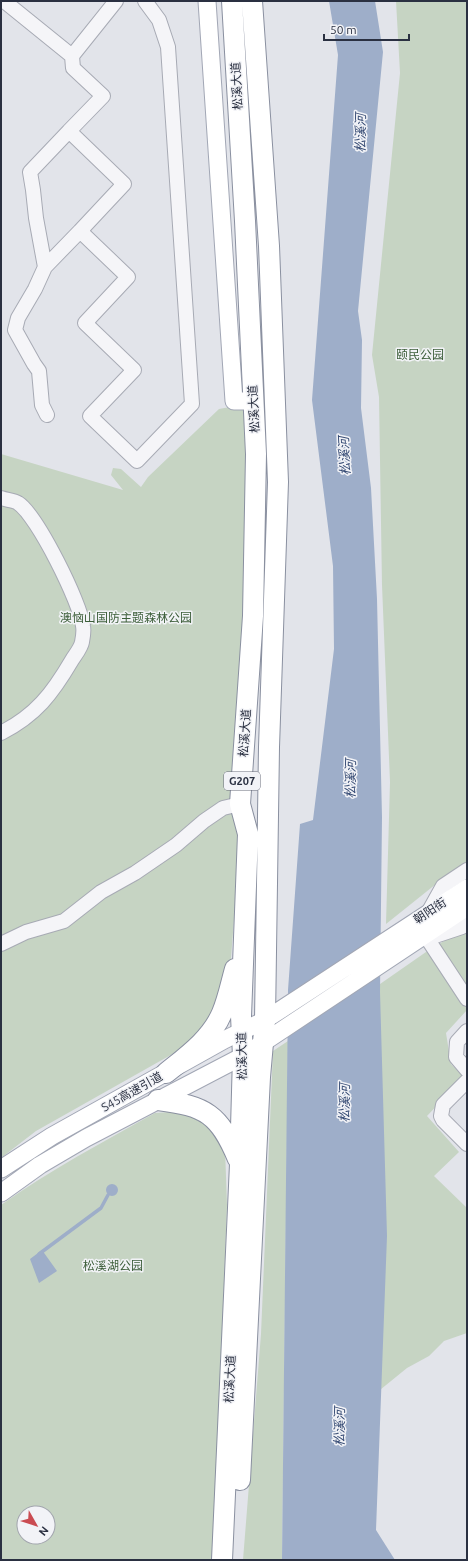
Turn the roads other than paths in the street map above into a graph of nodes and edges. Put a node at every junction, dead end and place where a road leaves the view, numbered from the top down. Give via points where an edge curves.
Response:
1 (116, 1) edge
2 (145, 1) edge
3 (207, 1) edge
4 (232, 1) edge
5 (252, 1) edge
6 (10, 3) edge
7 (72, 56) junction
8 (69, 131) junction
9 (80, 231) junction
10 (45, 267) junction
11 (254, 401) junction
12 (47, 415) dead end
13 (1, 498) edge
14 (1, 733) edge
15 (240, 804) junction
16 (467, 870) edge
17 (467, 888) edge
18 (467, 907) edge
19 (428, 913) junction
20 (467, 924) edge
21 (244, 928) junction
22 (422, 938) junction
23 (1, 944) edge
24 (467, 999) edge
25 (273, 1025) junction
26 (241, 1031) junction
27 (467, 1032) edge
28 (263, 1043) junction
29 (243, 1056) junction
30 (467, 1070) edge
31 (166, 1073) junction
32 (467, 1081) edge
33 (158, 1100) junction
34 (467, 1144) edge
35 (240, 1164) junction
36 (1, 1169) edge
37 (1, 1193) edge
38 (222, 1560) edge
39 (236, 1560) edge

1 - 7 street
2 - 9 street via 158,20 168,47 192,404 137,461 90,416 134,370 85,323 128,277
3 - 11 main road via 234,401
4 - 11 highway, 松溪大道 / G207
5 - 25 highway, 松溪大道 / G207 via 269,246 278,482 269,747
6 - 7 street
7 - 8 street via 73,68 103,96
8 - 9 street via 124,184
8 - 10 street via 30,172
9 - 10 street
10 - 12 street via 18,318 15,330 39,371 42,405
11 - 15 highway, 松溪大道 / G207 via 256,454 253,616
13 - 14 street via 18,503 27,511 51,546 77,604 83,626 82,643 62,678 39,707 17,725
15 - 21 highway, 松溪大道 / G207 via 248,834
15 - 23 street via 223,808 176,845 101,892 64,921 26,932
16 - 19 street via 443,886
17 - 19 main road, 朝阳街
18 - 22 main road, 朝阳街
19 - 25 main road, 朝阳街 via 282,1009
20 - 22 street
21 - 26 highway, 松溪大道 / G207
21 - 31 highway via 225,1007 218,1023 200,1044
22 - 24 street
22 - 25 main road, 朝阳街
25 - 26 main road, S45高速引道
25 - 28 highway, 松溪大道 / G207
26 - 29 highway, 松溪大道 / G207
26 - 31 main road, S45高速引道
27 - 30 street via 457,1042 456,1057
28 - 29 main road, S45高速引道
28 - 39 highway, 松溪大道 / G207
29 - 33 main road, S45高速引道
29 - 35 highway, 松溪大道 / G207
31 - 36 main road, S45高速引道 via 52,1136
32 - 34 street via 443,1105 441,1116
33 - 35 highway via 194,1106 212,1117 227,1136
33 - 37 main road, S45高速引道 via 40,1165
35 - 38 highway, 松溪大道 / G207

